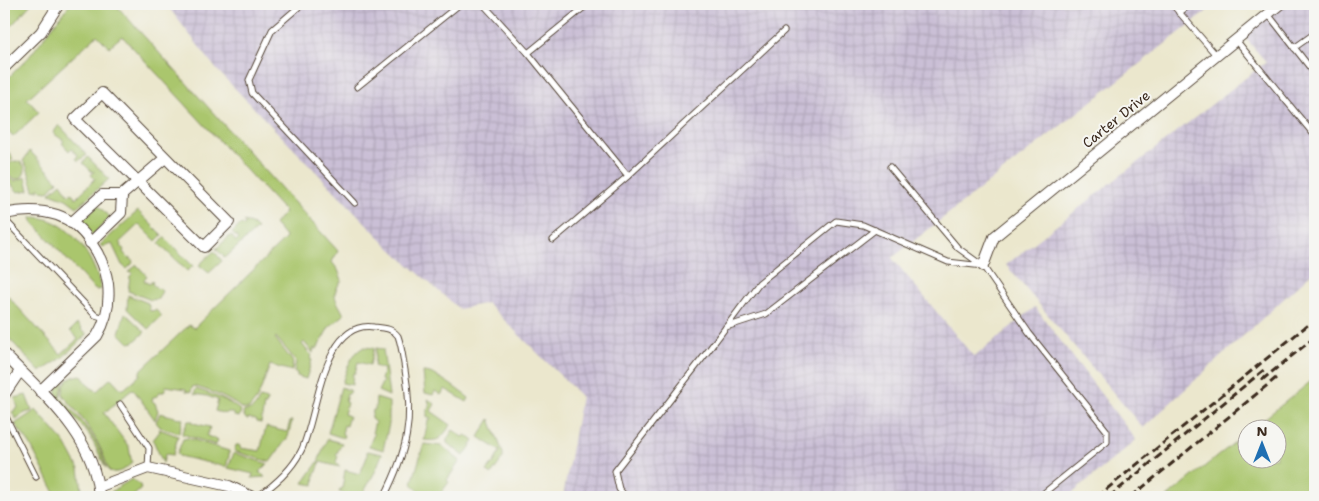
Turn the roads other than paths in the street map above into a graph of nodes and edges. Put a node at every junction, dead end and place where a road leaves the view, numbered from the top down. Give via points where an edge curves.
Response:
1 (59, 4) edge
2 (302, 4) edge
3 (460, 4) edge
4 (483, 4) edge
5 (588, 4) edge
6 (1172, 4) edge
7 (1191, 4) edge
8 (1280, 4) edge
9 (1180, 13) junction
10 (1267, 14) junction
11 (784, 31) dead end
12 (1315, 33) edge
13 (1236, 39) junction
14 (1294, 48) junction
15 (528, 53) junction
16 (1216, 56) junction
17 (4, 68) edge
18 (1315, 74) edge
19 (357, 87) dead end
20 (1315, 136) edge
21 (165, 158) junction
22 (890, 166) dead end
23 (628, 176) junction
24 (138, 182) junction
25 (122, 195) junction
26 (355, 203) dead end
27 (5, 214) edge
28 (71, 223) junction
29 (875, 230) junction
30 (553, 240) dead end
31 (90, 243) junction
32 (983, 266) junction
33 (105, 318) junction
34 (726, 327) junction
35 (4, 354) edge
36 (20, 371) junction
37 (40, 391) junction
38 (4, 395) edge
39 (120, 404) dead end
40 (4, 413) edge
41 (148, 468) junction
42 (36, 477) dead end
43 (99, 492) edge
44 (252, 497) edge
45 (257, 497) edge
46 (384, 497) edge
47 (626, 497) edge
48 (1039, 497) edge

1 - 17 street via 41,32
2 - 26 lane via 272,30 248,80 252,93
3 - 19 lane
4 - 15 lane
5 - 15 lane
6 - 9 lane
7 - 9 lane
8 - 10 street, Carter Drive
9 - 16 lane
10 - 13 street, Carter Drive
10 - 14 lane
11 - 23 lane
12 - 14 lane
13 - 16 street, Carter Drive
13 - 20 lane
14 - 18 lane
15 - 23 lane
16 - 32 street, Carter Drive via 994,237
21 - 24 street
21 - 24 street via 102,93 75,119
21 - 24 street via 229,222 204,247
22 - 32 lane via 958,248
23 - 30 lane
24 - 25 street
25 - 28 street via 102,195
25 - 31 street via 121,213
27 - 28 street via 35,210 57,215
27 - 33 lane via 8,223 96,315
28 - 31 street
29 - 32 lane via 948,262
29 - 34 lane via 766,314
29 - 34 lane via 836,221 759,282
31 - 33 street via 108,283
32 - 48 lane via 1029,333 1107,431 1108,442
33 - 37 street via 97,336
34 - 47 lane via 615,470 619,489
35 - 36 street
36 - 37 street
36 - 38 street
37 - 43 street via 82,442
39 - 41 lane via 149,448
40 - 42 lane
41 - 43 street
41 - 44 street via 229,486
45 - 46 lane via 283,476 306,442 320,388 337,344 352,331 371,326 388,328 398,336 410,404 404,449

